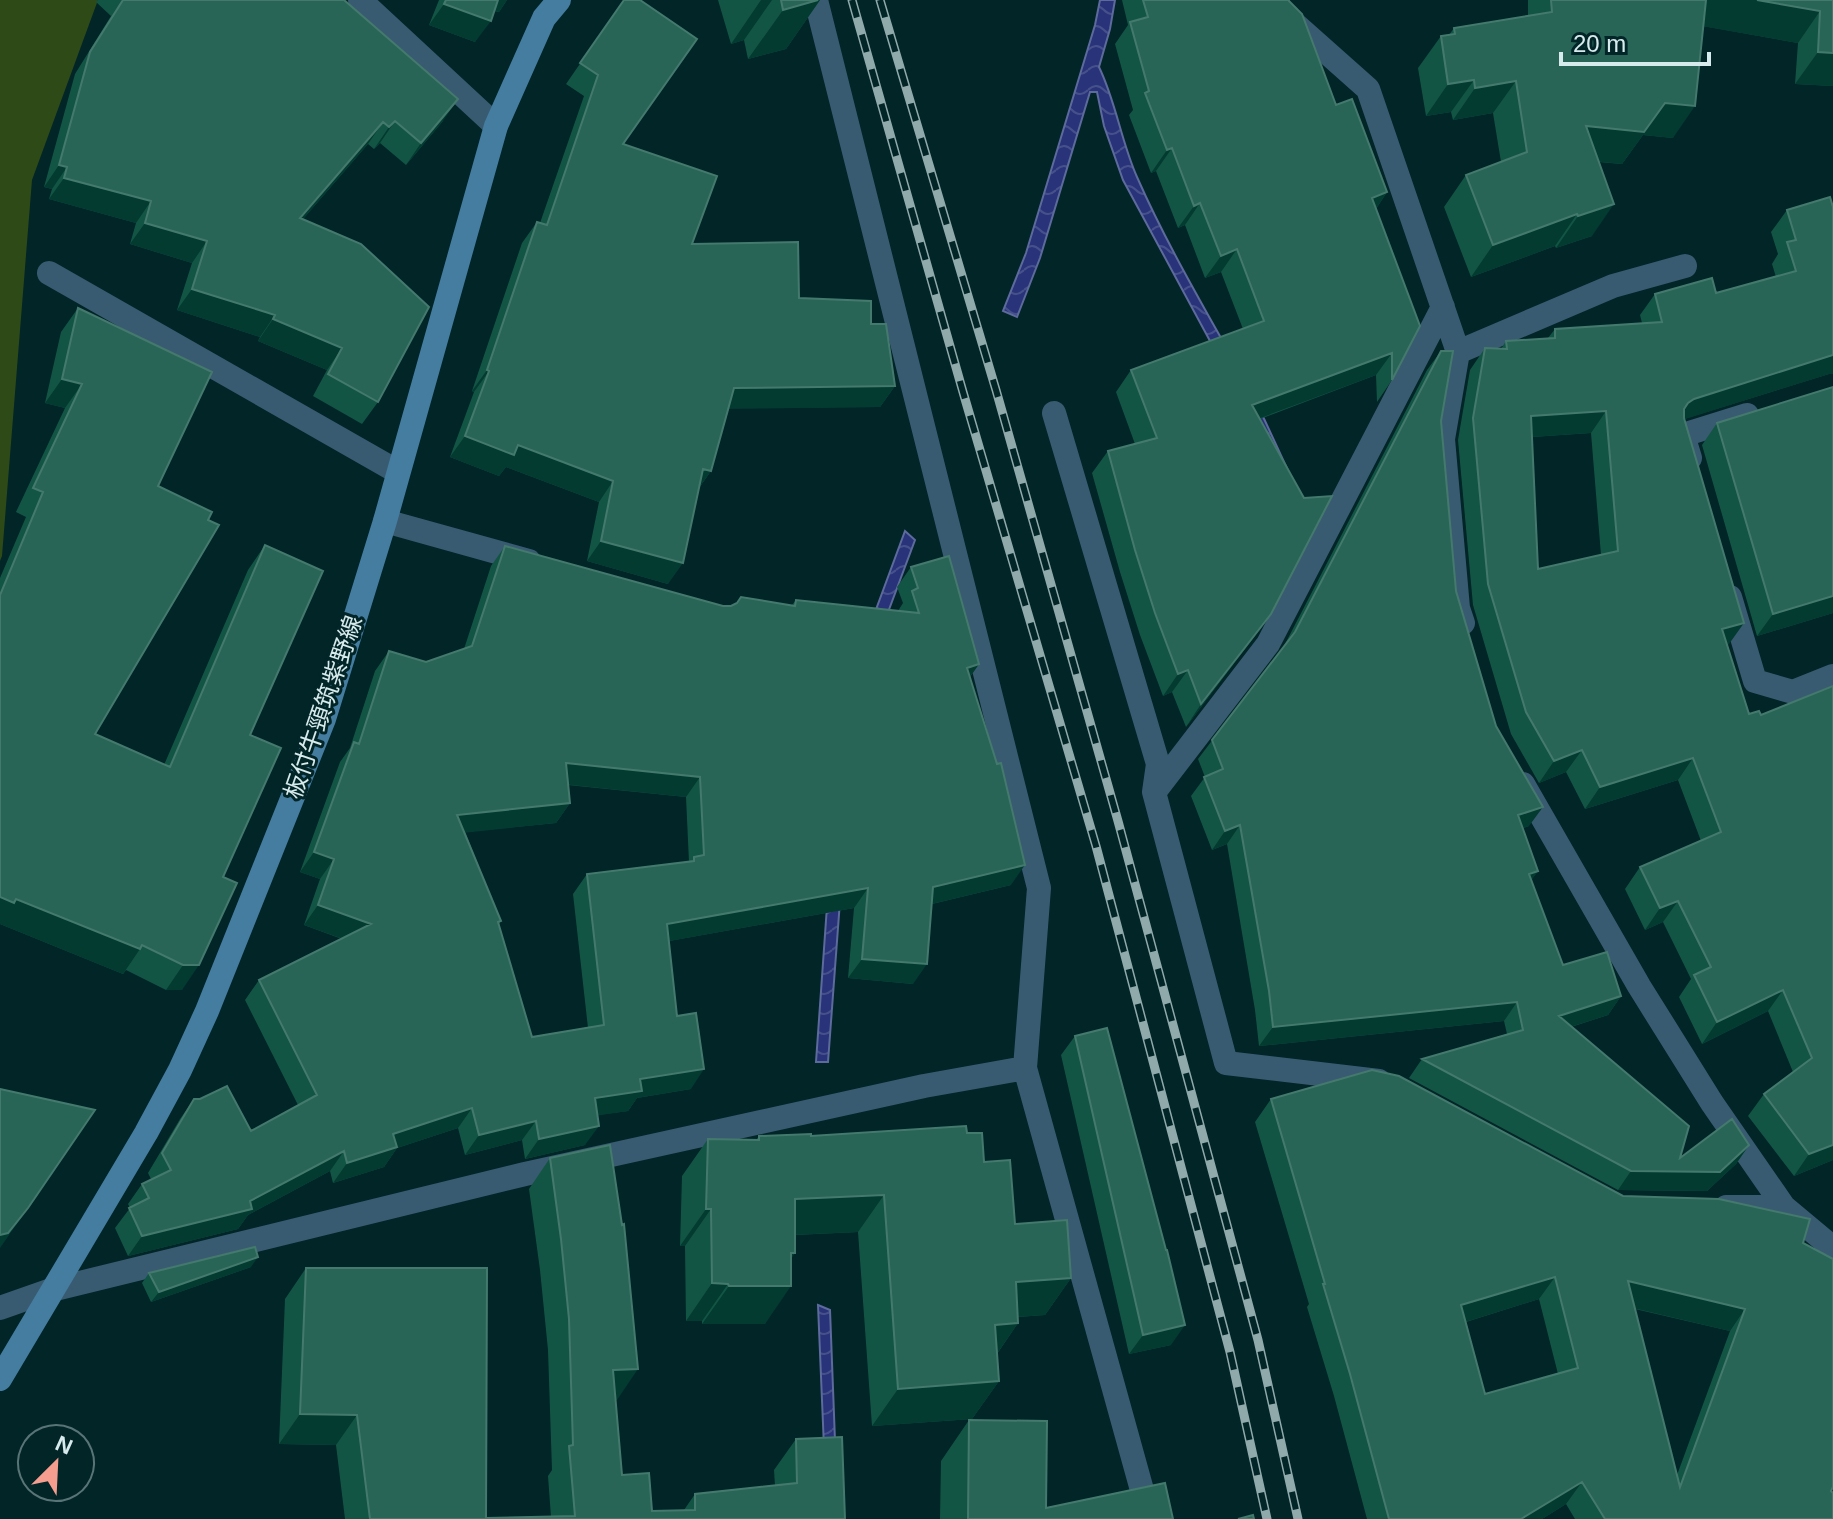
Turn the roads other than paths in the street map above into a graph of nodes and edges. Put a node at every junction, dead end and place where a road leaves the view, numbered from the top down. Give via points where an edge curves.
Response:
1 (360, 0) edge
2 (816, 0) edge
3 (1278, 0) edge
4 (550, 6) edge
5 (496, 126) junction
6 (1685, 266) dead end
7 (49, 273) dead end
8 (1443, 307) junction
9 (1458, 352) junction
10 (1773, 407) edge
11 (1054, 413) dead end
12 (398, 472) junction
13 (1695, 478) edge
14 (385, 521) junction
15 (549, 567) edge
16 (1725, 579) edge
17 (1467, 637) edge
18 (1833, 676) edge
19 (1513, 768) edge
20 (1154, 792) junction
21 (1025, 1068) junction
22 (1403, 1092) edge
23 (1707, 1206) edge
24 (1784, 1207) junction
25 (1833, 1248) edge
26 (51, 1290) junction
27 (0, 1308) edge
28 (0, 1379) edge
29 (1150, 1519) edge

1 - 5 street
2 - 21 street via 1039,888
3 - 8 street via 1278,9 1368,89
4 - 5 main road, 板付牛頸筑紫野線
5 - 12 main road, 板付牛頸筑紫野線
6 - 9 street via 1613,286
7 - 12 street
8 - 9 street
8 - 20 street via 1268,644
9 - 17 street via 1443,439 1458,608
10 - 13 street via 1683,435
11 - 20 street via 1158,764
12 - 14 main road, 板付牛頸筑紫野線
14 - 15 street
14 - 26 main road, 板付牛頸筑紫野線 via 324,719 207,1011 153,1120
16 - 18 street via 1755,681 1793,692
19 - 24 street via 1647,999
20 - 22 street via 1226,1063 1369,1079
21 - 26 street via 525,1174
21 - 29 street
23 - 24 street
24 - 25 street
26 - 27 street
26 - 28 main road, 板付牛頸筑紫野線

